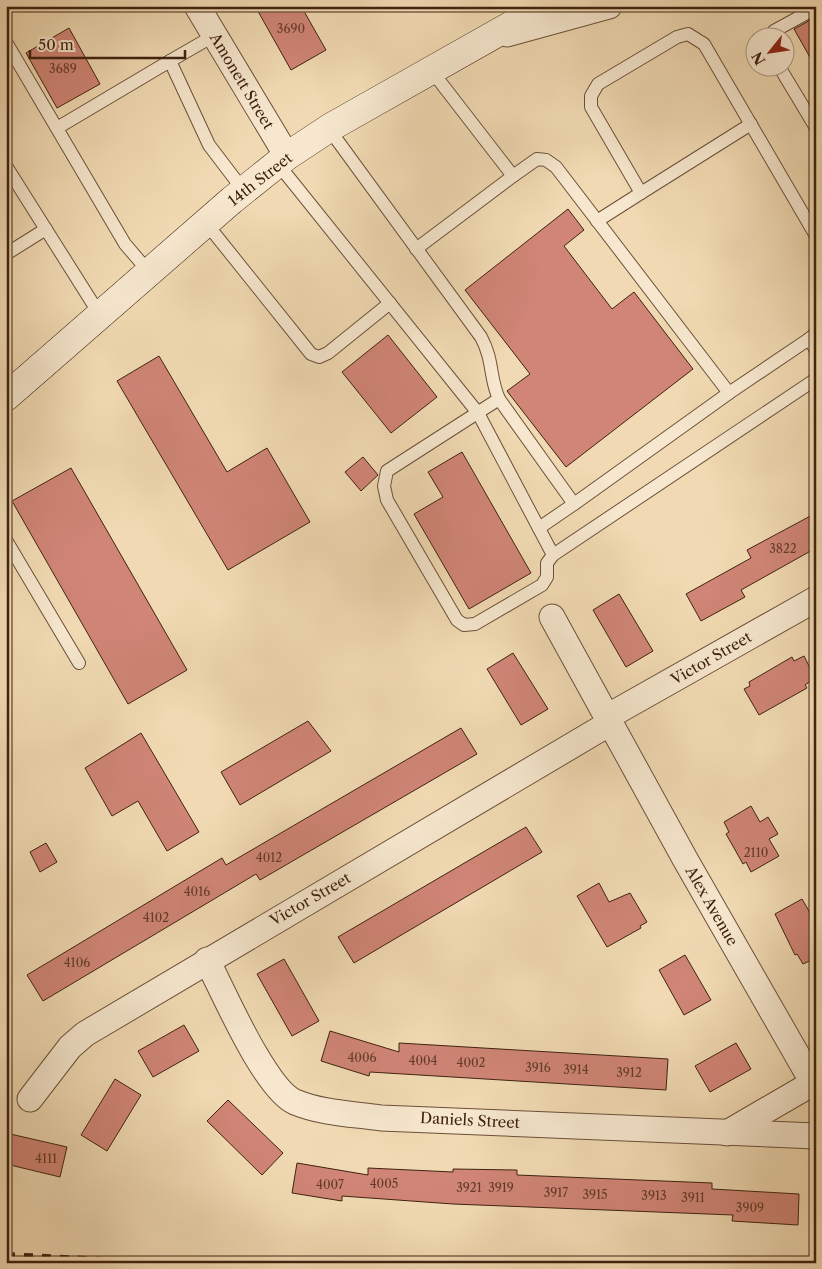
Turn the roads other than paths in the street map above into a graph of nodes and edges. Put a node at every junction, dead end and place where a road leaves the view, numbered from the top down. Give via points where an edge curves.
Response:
1 (197, 6) edge
2 (515, 6) edge
3 (545, 6) edge
4 (609, 6) edge
5 (816, 8) edge
6 (779, 28) edge
7 (214, 36) junction
8 (480, 41) junction
9 (6, 42) edge
10 (170, 61) junction
11 (431, 70) junction
12 (786, 78) edge
13 (752, 124) junction
14 (57, 128) junction
15 (329, 128) junction
16 (816, 128) edge
17 (282, 160) junction
18 (6, 166) edge
19 (513, 176) junction
20 (244, 191) junction
21 (641, 192) junction
22 (597, 222) junction
23 (206, 223) junction
24 (46, 229) junction
25 (816, 236) edge
26 (416, 249) junction
27 (6, 254) edge
28 (149, 272) junction
29 (390, 303) junction
30 (100, 315) junction
31 (812, 336) edge
32 (816, 350) edge
33 (816, 380) edge
34 (729, 393) junction
35 (6, 397) edge
36 (499, 398) junction
37 (478, 413) junction
38 (574, 504) junction
39 (539, 528) junction
40 (6, 540) edge
41 (553, 555) junction
42 (816, 599) edge
43 (552, 617) dead end
44 (79, 663) dead end
45 (609, 720) junction
46 (207, 960) junction
47 (814, 1085) edge
48 (30, 1099) dead end
49 (727, 1133) junction
50 (816, 1136) edge

1 - 7 street, Amonett Street
2 - 8 street
3 - 8 street, 14th Street
4 - 8 street
5 - 6 lane
7 - 10 lane
7 - 17 street, Amonett Street
8 - 11 street, 14th Street
9 - 14 lane
10 - 14 lane
10 - 20 lane via 209,145
11 - 15 street, 14th Street
11 - 19 lane
12 - 16 lane
13 - 21 lane
13 - 21 lane via 704,44 688,34 677,37 598,84 591,96 591,107
13 - 25 lane
14 - 28 lane via 125,244
15 - 17 street, 14th Street
15 - 26 lane
17 - 20 street, 14th Street
17 - 29 lane
18 - 24 lane
19 - 22 lane via 537,159 546,160 556,168
19 - 26 lane
20 - 23 street, 14th Street
21 - 22 lane
22 - 34 lane
23 - 28 street, 14th Street
23 - 29 lane via 311,354 319,357 328,353
24 - 27 lane
24 - 30 lane
26 - 36 lane via 485,345 493,367 493,386
28 - 30 street, 14th Street
29 - 37 lane
30 - 35 street, 14th Street
31 - 32 lane
31 - 34 lane
33 - 41 lane
34 - 38 lane
36 - 37 lane
36 - 38 lane
37 - 39 lane
37 - 41 lane via 386,471 384,486 387,500 457,620 464,625 475,624 542,585 547,577 547,563
38 - 39 lane
39 - 41 lane
40 - 44 lane
42 - 45 street, Victor Street
43 - 45 street, Alex Avenue
45 - 46 street, Victor Street
45 - 47 street, Alex Avenue
46 - 48 street, Victor Street via 85,1034 70,1047
46 - 49 street, Daniels Street via 265,1071 292,1101 381,1118
47 - 49 street
49 - 50 street, Daniels Street

